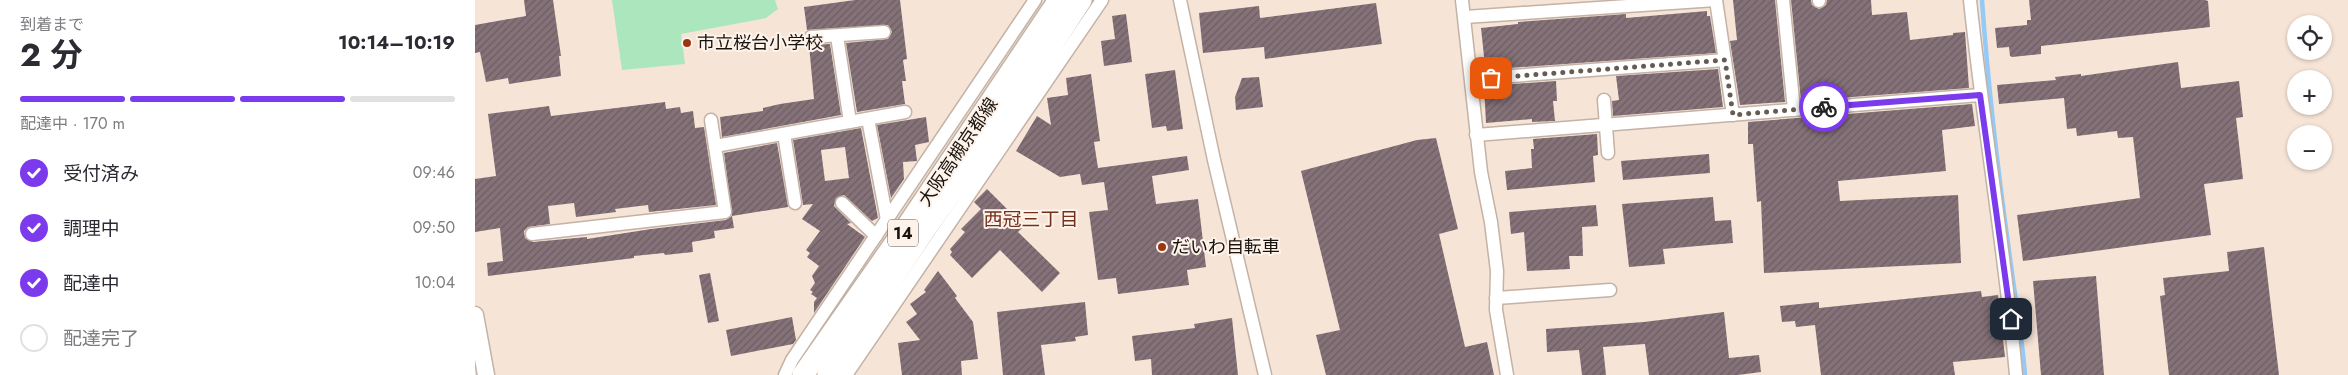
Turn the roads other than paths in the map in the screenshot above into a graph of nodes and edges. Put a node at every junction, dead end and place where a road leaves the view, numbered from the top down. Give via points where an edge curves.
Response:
1 (1035, 0) edge
2 (1059, 0) edge
3 (1081, 0) edge
4 (1102, 0) edge
5 (1180, 0) edge
6 (1462, 0) edge
7 (1716, 0) edge
8 (1783, 0) edge
9 (1970, 0) edge
10 (1628, 3) edge
11 (1465, 17) junction
12 (884, 32) dead end
13 (837, 36) junction
14 (811, 37) dead end
15 (1725, 60) junction
16 (1472, 79) junction
17 (1009, 95) junction
18 (1980, 95) junction
19 (1605, 100) dead end
20 (1795, 110) junction
21 (905, 112) dead end
22 (1733, 115) junction
23 (868, 119) junction
24 (711, 120) dead end
25 (850, 122) junction
26 (1606, 125) junction
27 (784, 134) junction
28 (1476, 135) junction
29 (715, 146) junction
30 (1608, 153) dead end
31 (842, 203) dead end
32 (795, 204) dead end
33 (887, 220) junction
34 (532, 234) dead end
35 (876, 236) junction
36 (1610, 290) dead end
37 (1497, 298) junction
38 (475, 315) edge
39 (486, 375) edge
40 (785, 375) edge
41 (803, 375) edge
42 (828, 375) edge
43 (846, 375) edge
44 (1265, 375) edge
45 (1507, 375) edge
46 (2015, 375) edge

1 - 33 street
2 - 17 main road, 大阪高槻京都線 / 14
3 - 17 main road, 大阪高槻京都線 / 14
4 - 43 street
5 - 44 street
6 - 11 street
7 - 10 street
7 - 15 street
8 - 20 street
9 - 18 street
10 - 11 street
11 - 16 street
12 - 13 street
13 - 14 street
13 - 25 street
15 - 16 street
15 - 22 street
16 - 28 street
17 - 41 main road, 大阪高槻京都線 / 14
17 - 42 main road, 大阪高槻京都線 / 14
18 - 20 street
18 - 46 street via 2011,319
19 - 26 street
20 - 22 street
21 - 23 street
22 - 26 street
23 - 25 street
23 - 33 street
24 - 29 street
25 - 27 street
26 - 28 street
26 - 30 street
27 - 29 street
27 - 32 street
28 - 37 street via 1491,222
29 - 34 street via 725,212
31 - 35 street
33 - 35 street
35 - 40 street
36 - 37 street
37 - 45 street via 1496,310
38 - 39 street

